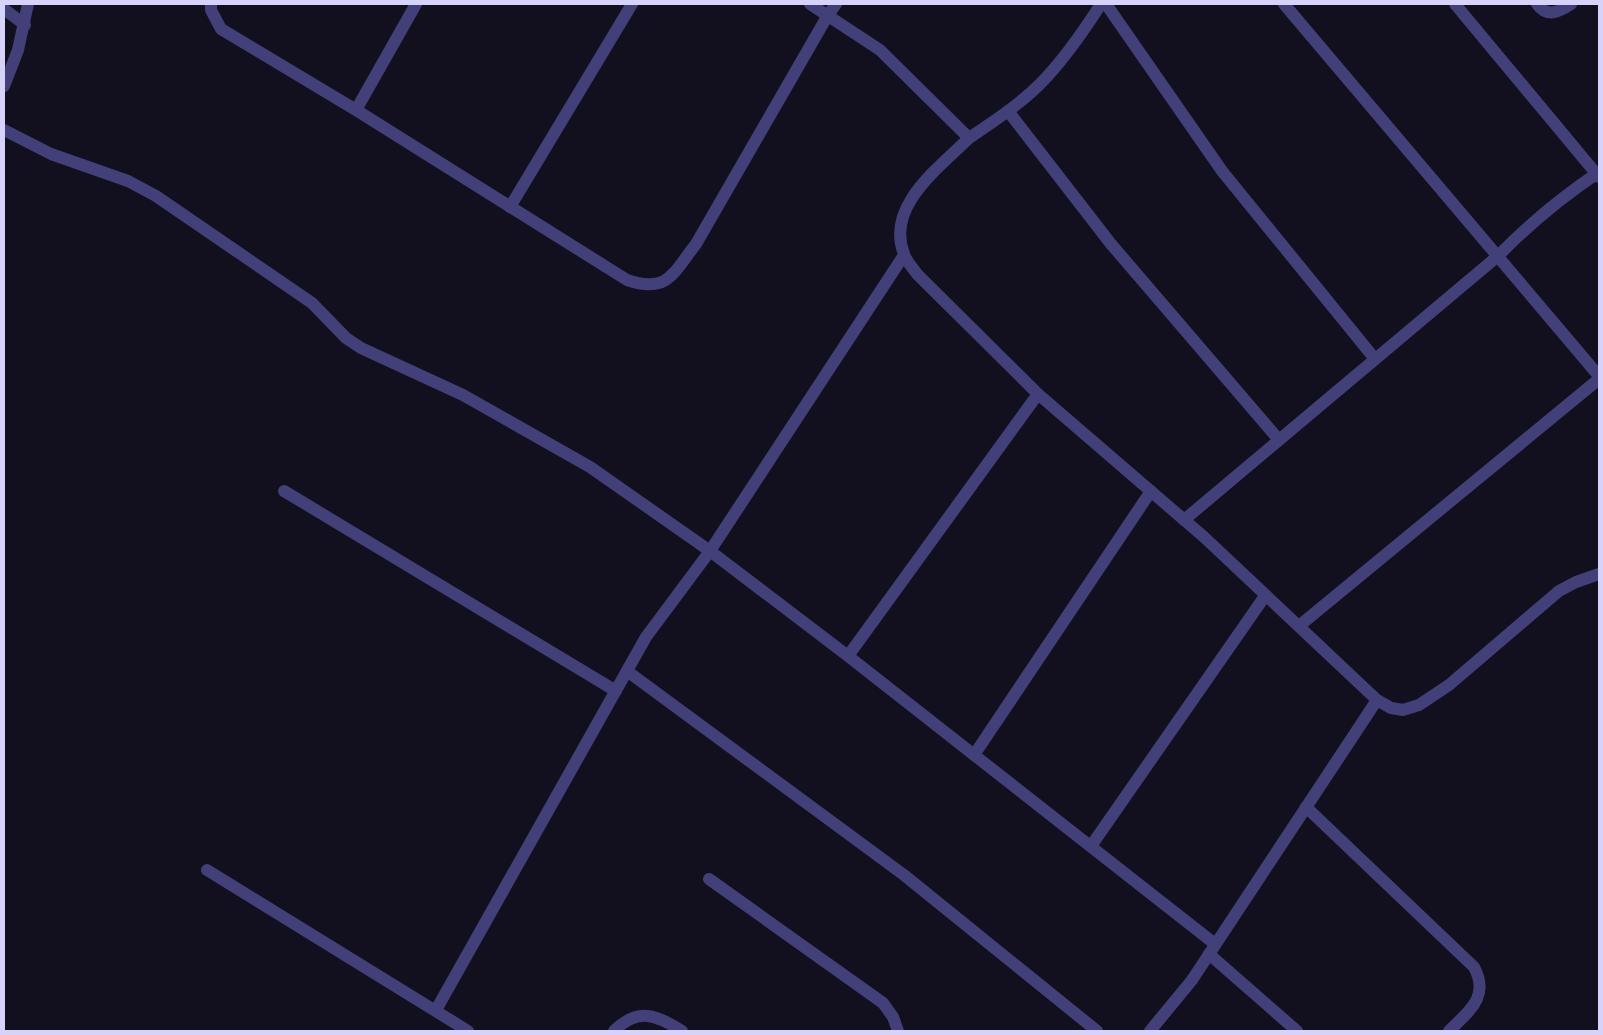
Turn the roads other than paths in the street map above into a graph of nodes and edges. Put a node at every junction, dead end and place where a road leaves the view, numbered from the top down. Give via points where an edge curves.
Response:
1 (28, 4) edge
2 (211, 4) edge
3 (416, 4) edge
4 (632, 4) edge
5 (810, 4) edge
6 (836, 4) edge
7 (1101, 4) edge
8 (1106, 4) edge
9 (1284, 4) edge
10 (1455, 4) edge
11 (1537, 4) edge
12 (1571, 4) edge
13 (4, 10) edge
14 (828, 15) junction
15 (25, 25) junction
16 (4, 86) edge
17 (356, 110) junction
18 (1008, 111) junction
19 (4, 130) edge
20 (969, 138) junction
21 (1598, 174) edge
22 (510, 207) junction
23 (904, 255) junction
24 (1498, 256) junction
25 (1375, 359) junction
26 (1599, 378) edge
27 (1038, 394) junction
28 (1279, 440) junction
29 (284, 491) dead end
30 (1151, 491) junction
31 (1184, 520) junction
32 (710, 551) junction
33 (1599, 574) edge
34 (1266, 596) junction
35 (1299, 626) junction
36 (848, 656) junction
37 (627, 671) junction
38 (616, 691) junction
39 (1377, 700) junction
40 (974, 755) junction
41 (1306, 807) junction
42 (1091, 846) junction
43 (207, 870) dead end
44 (709, 879) dead end
45 (1212, 949) junction
46 (436, 1010) junction
47 (468, 1031) edge
48 (614, 1031) edge
49 (682, 1031) edge
50 (898, 1031) edge
51 (1097, 1031) edge
52 (1150, 1031) edge
53 (1297, 1031) edge
54 (1449, 1031) edge

1 - 15 street
2 - 17 street via 221,28
3 - 17 street
4 - 22 street
5 - 14 street
6 - 14 street
7 - 18 street via 1074,46 1040,84
8 - 25 street via 1222,170
9 - 24 street
10 - 21 street
11 - 12 street via 1554,14
13 - 15 street
14 - 20 street via 880,50
14 - 22 street via 696,244 672,276 659,285 644,286 627,280
15 - 16 street
17 - 22 street
18 - 20 street
18 - 28 street via 1112,244
19 - 32 street via 50,154 128,181 156,196 312,304 346,338 361,348 463,394 539,436 590,467
20 - 23 street via 917,189 904,215 900,238
21 - 24 street via 1528,225
23 - 27 street via 916,274
23 - 32 street
24 - 25 street
24 - 26 street
25 - 28 street
26 - 35 street
27 - 30 street
27 - 36 street
28 - 31 street
29 - 38 street
30 - 31 street
30 - 40 street
31 - 34 street
32 - 36 street
32 - 37 street via 667,607
33 - 39 street via 1559,591 1448,685 1419,705 1404,710 1391,708
34 - 35 street
34 - 42 street
35 - 39 street
36 - 40 street
37 - 38 street
37 - 51 street via 904,875
38 - 46 street
39 - 41 street
40 - 42 street
41 - 45 street
41 - 54 street via 1474,967 1481,980 1480,994 1472,1008
42 - 45 street
43 - 46 street
44 - 50 street via 882,1003 893,1017
45 - 52 street via 1192,980
45 - 53 street
46 - 47 street
48 - 49 street via 632,1016 644,1015 666,1021

